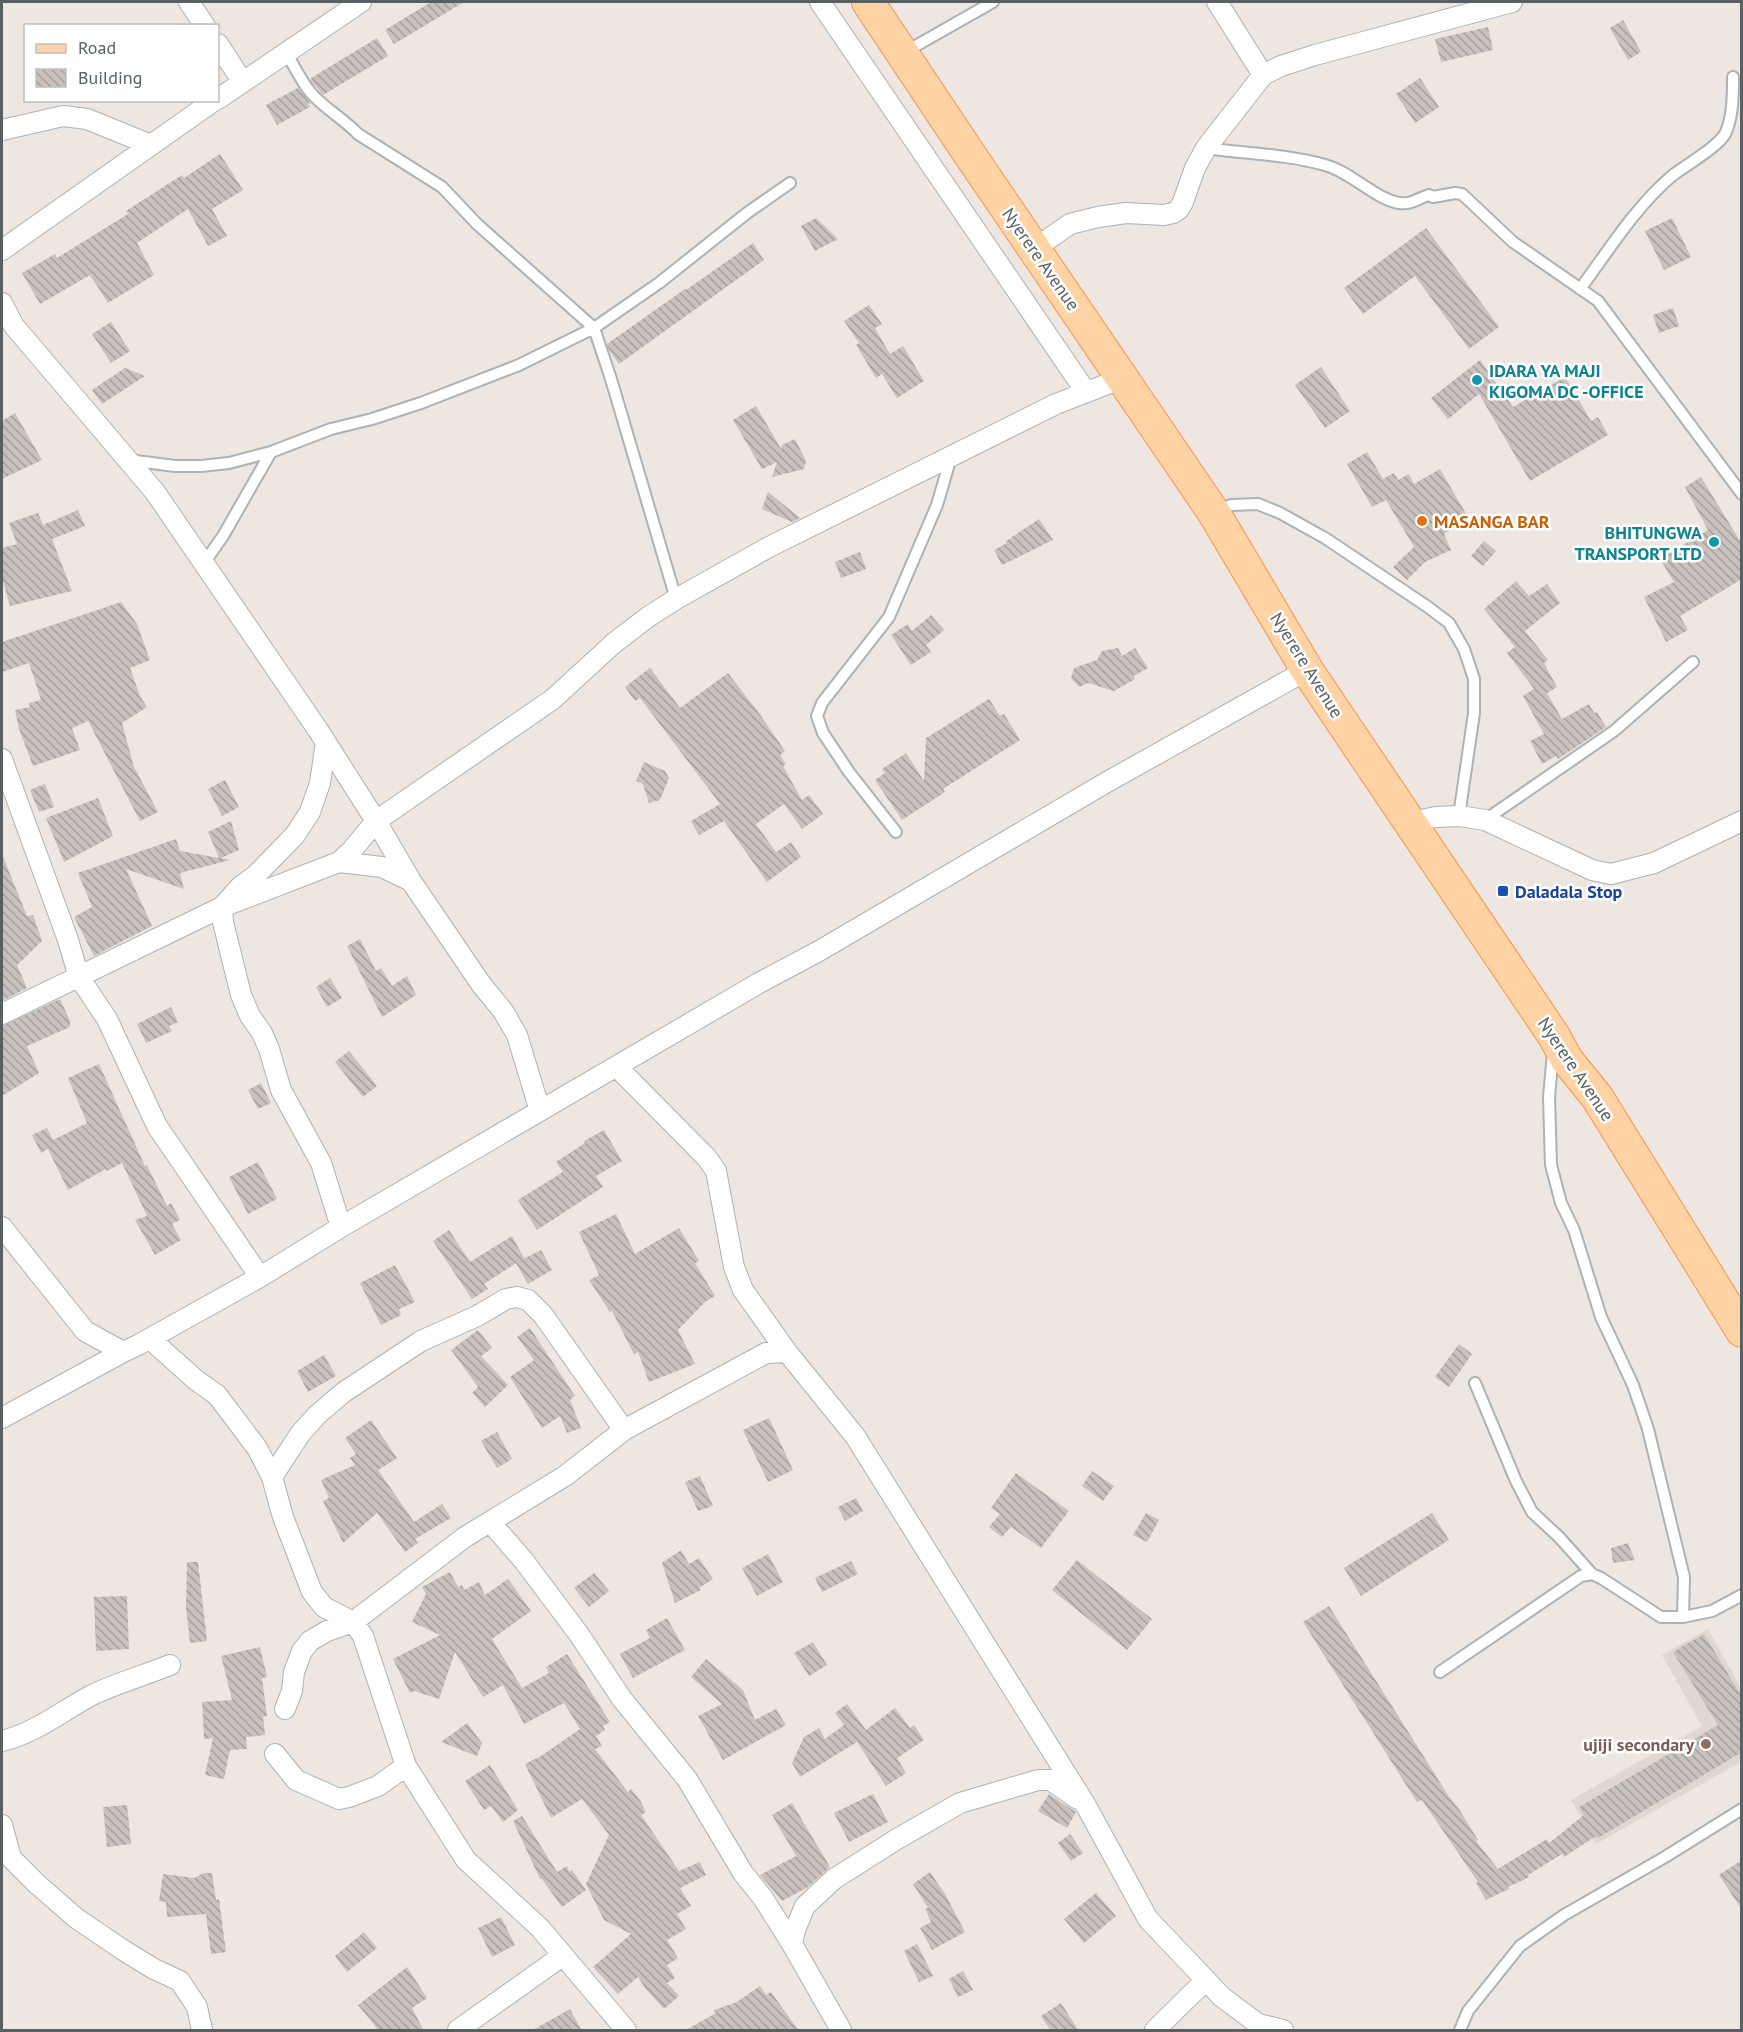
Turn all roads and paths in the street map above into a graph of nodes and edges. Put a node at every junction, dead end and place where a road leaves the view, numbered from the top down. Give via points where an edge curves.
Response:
1 (189, 2) edge
2 (361, 2) edge
3 (820, 2) edge
4 (868, 2) edge
5 (993, 2) edge
6 (1217, 2) edge
7 (1512, 2) edge
8 (204, 24) edge
9 (219, 46) edge
10 (286, 52) junction
11 (902, 53) junction
12 (1263, 75) junction
13 (1733, 77) dead end
14 (242, 81) junction
15 (219, 98) edge
16 (213, 102) edge
17 (2, 130) edge
18 (151, 145) junction
19 (1206, 147) junction
20 (790, 183) dead end
21 (1034, 249) junction
22 (2, 250) edge
23 (1580, 289) junction
24 (2, 303) edge
25 (594, 328) junction
26 (1123, 378) junction
27 (1086, 392) junction
28 (271, 452) junction
29 (951, 457) junction
30 (128, 460) junction
31 (1742, 494) edge
32 (1214, 513) junction
33 (204, 563) junction
34 (676, 599) junction
35 (1693, 662) dead end
36 (1307, 670) junction
37 (326, 742) junction
38 (2, 759) edge
39 (1459, 816) junction
40 (1485, 820) junction
41 (376, 821) junction
42 (1742, 821) edge
43 (1411, 822) junction
44 (896, 832) dead end
45 (339, 862) junction
46 (411, 881) junction
47 (222, 907) junction
48 (79, 977) junction
49 (2, 1014) edge
50 (1554, 1036) junction
51 (617, 1067) junction
52 (540, 1111) junction
53 (2, 1227) edge
54 (341, 1227) junction
55 (260, 1277) junction
56 (1742, 1331) edge
57 (150, 1339) junction
58 (123, 1352) junction
59 (788, 1352) junction
60 (1474, 1383) dead end
61 (2, 1418) edge
62 (624, 1430) junction
63 (272, 1477) junction
64 (490, 1523) junction
65 (1592, 1574) junction
66 (1742, 1594) edge
67 (1683, 1617) junction
68 (353, 1622) junction
69 (171, 1665) dead end
70 (1440, 1672) dead end
71 (285, 1709) dead end
72 (2, 1741) edge
73 (275, 1754) dead end
74 (406, 1766) junction
75 (1085, 1804) junction
76 (1742, 1809) edge
77 (2, 1825) edge
78 (792, 1944) junction
79 (562, 1956) junction
80 (1206, 1980) junction
81 (202, 2031) edge
82 (458, 2031) edge
83 (626, 2031) edge
84 (841, 2031) edge
85 (1155, 2031) edge
86 (1283, 2031) edge
87 (1460, 2031) edge

1 - 8 street
2 - 10 street
3 - 27 street
4 - 11 main road, Nyerere Avenue
5 - 11 lane
6 - 12 street
7 - 12 street via 1314,55
9 - 14 street
10 - 14 street
10 - 25 lane via 311,93 358,134 442,187 477,224
11 - 21 main road, Nyerere Avenue
12 - 19 street
13 - 23 lane via 1726,133 1672,176 1638,211
14 - 15 street
16 - 18 street
17 - 18 street via 63,116 87,119
18 - 22 street
19 - 21 street via 1183,202 1173,213 1126,213 1070,224
19 - 23 lane via 1274,154 1326,165 1397,203 1410,203 1430,195 1462,194 1513,242
20 - 25 lane
21 - 26 main road, Nyerere Avenue
23 - 31 lane via 1598,301
24 - 30 street via 14,326
25 - 28 lane via 519,365 431,400 331,429
25 - 34 lane
26 - 27 street
26 - 32 main road, Nyerere Avenue
27 - 29 street
28 - 30 lane via 201,466
28 - 33 lane
29 - 34 street via 769,547
29 - 44 lane via 937,505 889,617 822,703 818,716 822,733
30 - 33 street
32 - 36 main road, Nyerere Avenue
32 - 39 lane via 1231,505 1258,504 1280,513 1324,538 1449,624 1464,649 1474,679 1474,712
33 - 37 street
34 - 41 street via 614,643 553,699
35 - 40 lane via 1614,731
36 - 43 main road, Nyerere Avenue
36 - 51 street
37 - 41 street
37 - 47 street via 320,783 310,812 295,835
38 - 48 street
39 - 40 street
39 - 43 street
40 - 42 street via 1592,870 1611,874 1653,863
41 - 45 street
41 - 46 street
43 - 50 main road, Nyerere Avenue
45 - 46 street via 382,867
45 - 47 street
46 - 52 street via 518,1035
47 - 48 street
47 - 54 street via 241,995 269,1049 281,1090 321,1163
48 - 49 street
48 - 55 street via 107,1019 157,1126
50 - 56 main road, Nyerere Avenue via 1567,1060 1597,1097
50 - 67 lane via 1549,1097 1551,1165 1601,1317 1633,1385 1648,1429 1684,1577
51 - 52 street
51 - 59 street via 716,1171 734,1267 743,1290
52 - 54 street
53 - 58 street via 85,1331
54 - 55 street
55 - 57 street
57 - 58 street
57 - 63 street via 217,1395 257,1448
58 - 61 street
59 - 62 street via 766,1353
59 - 75 street via 855,1436
60 - 65 lane via 1532,1512
62 - 63 street via 543,1315 528,1300 517,1297 421,1341 344,1392 300,1434
62 - 64 street via 565,1476
63 - 68 street via 312,1592 324,1607
64 - 68 street via 465,1537
64 - 78 street via 524,1561 622,1699 687,1779 743,1873
65 - 67 lane via 1661,1617
65 - 70 lane via 1581,1576
66 - 67 lane via 1712,1611
68 - 71 street via 327,1630 302,1651
68 - 74 street via 369,1648
69 - 72 street via 95,1694 28,1733
73 - 74 street via 296,1780 339,1799 378,1786
74 - 79 street via 466,1860 540,1928
75 - 78 street via 1050,1780 1027,1782 960,1803 834,1879 805,1906
75 - 80 street via 1148,1919
76 - 87 lane via 1564,1915 1520,1946 1468,2011
77 - 81 street via 11,1858 37,1884 76,1918 180,1982 197,2007
78 - 84 street
79 - 82 street
79 - 83 street
80 - 85 street
80 - 86 street via 1258,2024

